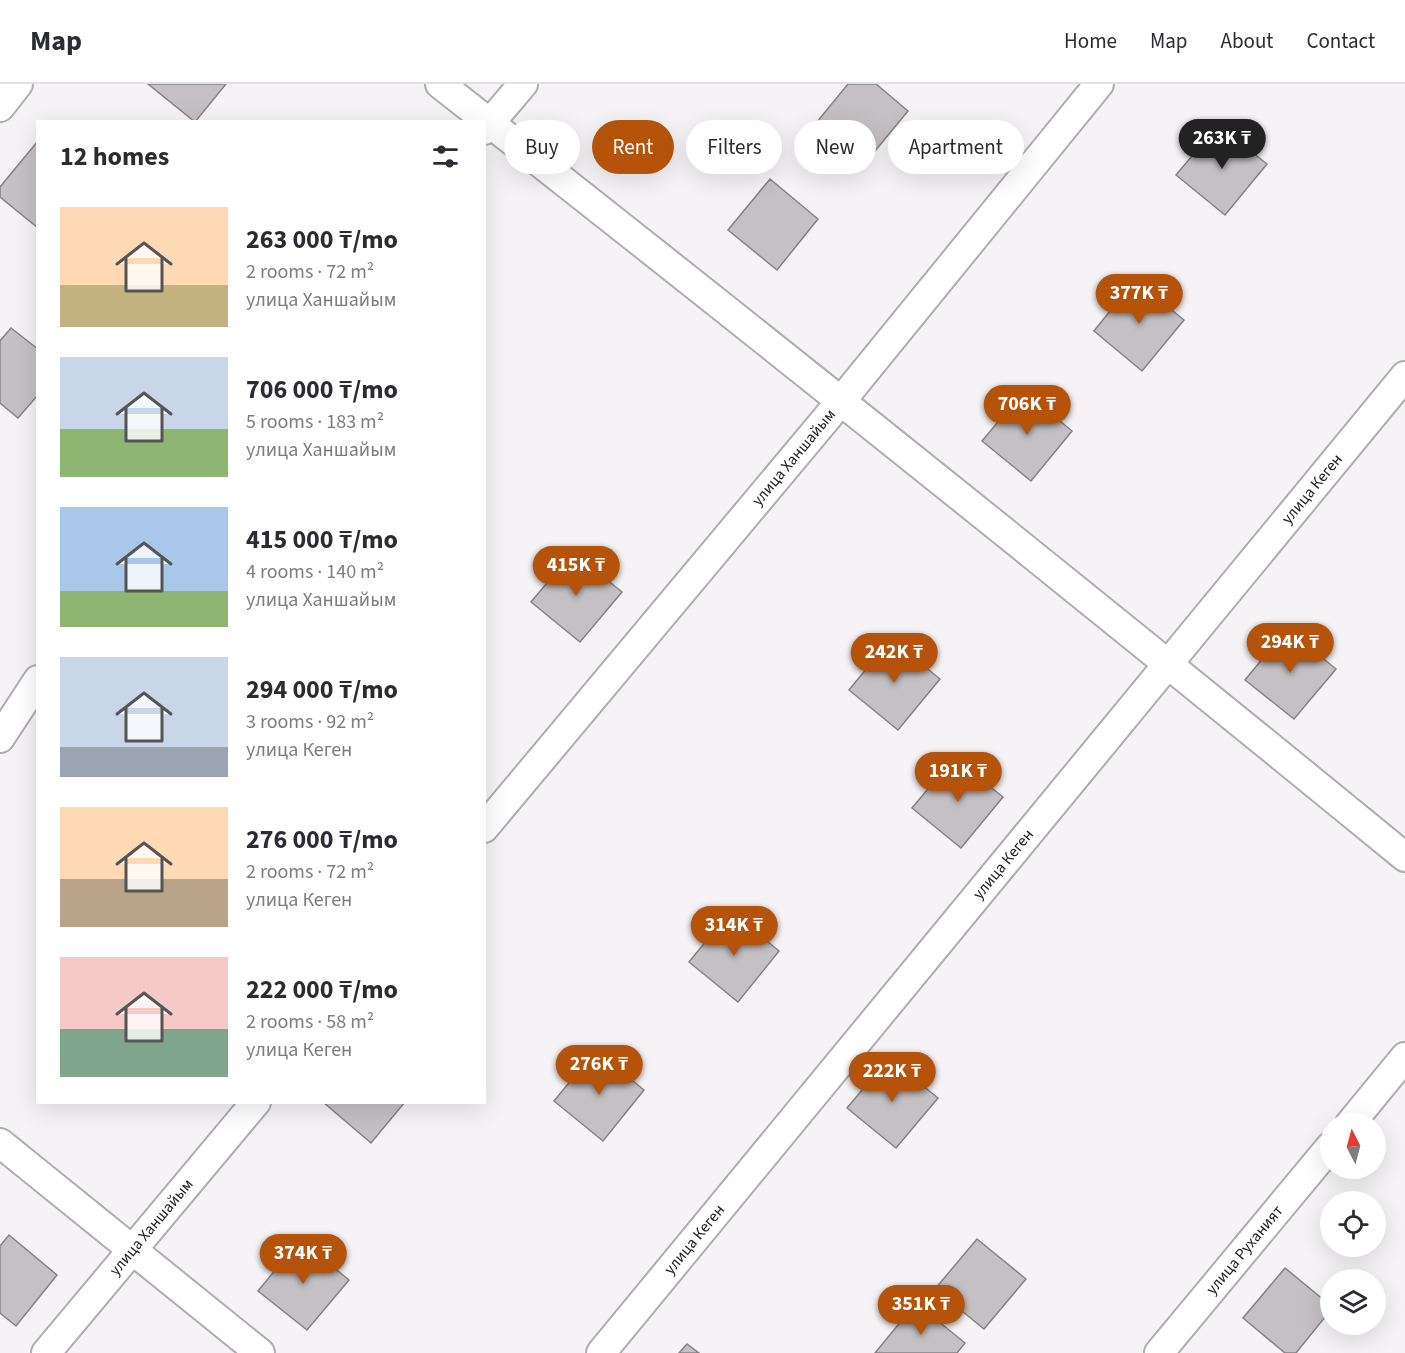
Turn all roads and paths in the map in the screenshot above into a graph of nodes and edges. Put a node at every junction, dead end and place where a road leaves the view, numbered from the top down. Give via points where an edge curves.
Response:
1 (18, 84) edge
2 (440, 84) edge
3 (523, 84) edge
4 (1099, 84) edge
5 (0, 107) edge
6 (479, 120) edge
7 (487, 127) edge
8 (1405, 376) edge
9 (841, 401) junction
10 (1168, 663) junction
11 (36, 683) edge
12 (0, 738) edge
13 (486, 826) edge
14 (1405, 857) edge
15 (1405, 1057) edge
16 (254, 1104) edge
17 (1359, 1113) edge
18 (0, 1143) edge
19 (1320, 1159) edge
20 (132, 1250) junction
21 (46, 1353) edge
22 (261, 1353) edge
23 (602, 1353) edge
24 (1159, 1353) edge

1 - 5 street
2 - 6 street
3 - 7 street
4 - 9 street, улица Ханшайым
7 - 9 street
8 - 10 street, улица Кеген
9 - 10 street
9 - 13 street, улица Ханшайым
10 - 14 street
10 - 23 street, улица Кеген
11 - 12 street
15 - 17 street
16 - 20 street, улица Ханшайым
18 - 20 street
19 - 24 street, улица Руханият
20 - 21 street, улица Ханшайым
20 - 22 street

